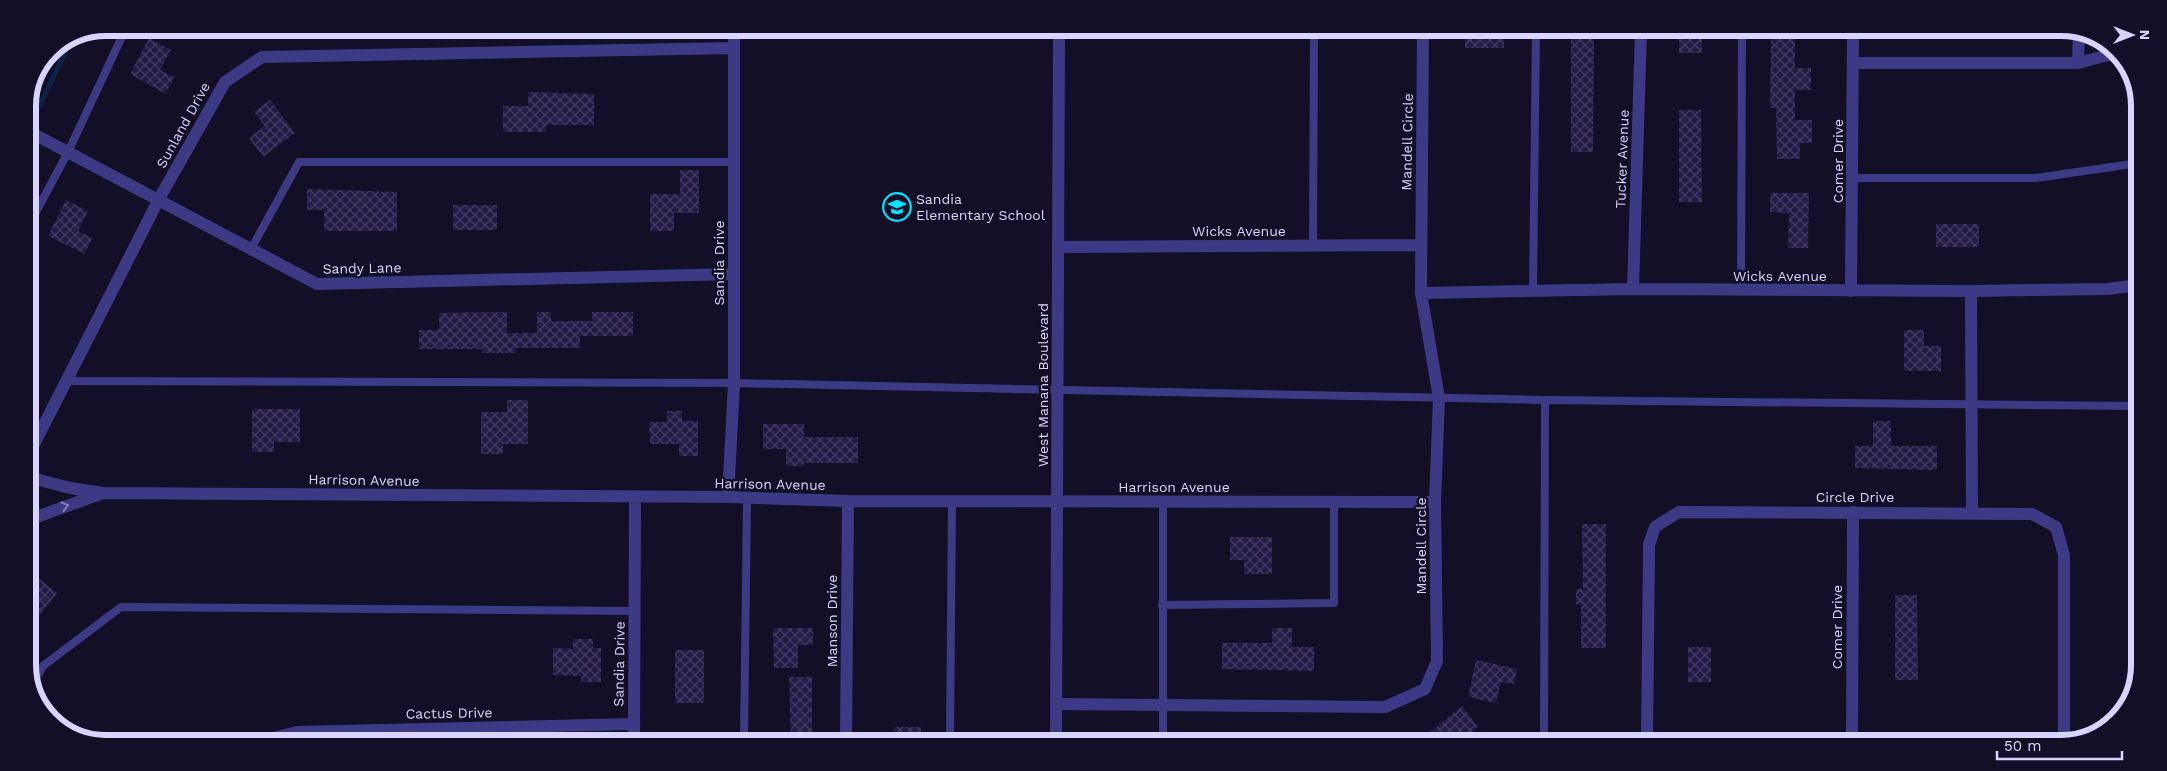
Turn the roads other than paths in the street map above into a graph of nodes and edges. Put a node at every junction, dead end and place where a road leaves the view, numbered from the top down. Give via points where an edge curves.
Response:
1 (122, 36) edge
2 (734, 36) edge
3 (1059, 36) edge
4 (1314, 36) edge
5 (1423, 36) edge
6 (1536, 36) edge
7 (1641, 36) edge
8 (1742, 36) edge
9 (1853, 36) edge
10 (2079, 39) edge
11 (734, 48) junction
12 (2107, 55) edge
13 (1853, 63) junction
14 (2078, 63) junction
15 (36, 136) edge
16 (68, 152) junction
17 (734, 162) junction
18 (2131, 164) edge
19 (1854, 178) junction
20 (159, 199) junction
21 (36, 212) edge
22 (1313, 245) junction
23 (1421, 245) junction
24 (1058, 247) junction
25 (251, 248) junction
26 (734, 274) junction
27 (2131, 286) edge
28 (1633, 289) junction
29 (1533, 290) junction
30 (1741, 291) junction
31 (1852, 291) junction
32 (1971, 291) junction
33 (1421, 292) junction
34 (67, 380) junction
35 (734, 384) junction
36 (1058, 390) junction
37 (1439, 398) junction
38 (1544, 400) junction
39 (1973, 404) junction
40 (2131, 406) edge
41 (36, 440) edge
42 (36, 479) edge
43 (103, 493) junction
44 (728, 497) junction
45 (635, 498) junction
46 (747, 498) junction
47 (848, 501) junction
48 (952, 501) junction
49 (1058, 501) junction
50 (1163, 502) junction
51 (1334, 502) junction
52 (1435, 502) junction
53 (1853, 512) junction
54 (1972, 512) junction
55 (36, 517) edge
56 (1162, 605) junction
57 (635, 611) junction
58 (37, 676) edge
59 (1164, 703) junction
60 (1057, 704) junction
61 (634, 724) junction
62 (285, 735) edge
63 (634, 735) edge
64 (744, 735) edge
65 (846, 735) edge
66 (950, 735) edge
67 (1056, 735) edge
68 (1163, 735) edge
69 (1544, 735) edge
70 (1647, 735) edge
71 (1852, 735) edge
72 (2064, 735) edge

1 - 16 lane
2 - 11 street, Sandia Drive
3 - 24 street, West Manana Boulevard
4 - 22 lane
5 - 23 street, Mandell Circle
6 - 29 lane
7 - 28 street, Tucker Avenue
8 - 30 lane
9 - 13 street, Comer Drive
10 - 14 street
11 - 17 street, Sandia Drive
11 - 20 street, Sunland Drive via 262,57 225,82
12 - 14 street
13 - 14 street
13 - 19 street, Comer Drive
15 - 16 street, Sandy Lane
16 - 20 street, Sandy Lane
16 - 21 lane
17 - 25 lane via 299,162
17 - 26 street, Sandia Drive
18 - 19 lane via 2036,178
19 - 31 street, Comer Drive
20 - 25 street, Sandy Lane
20 - 34 street, Sunland Drive
22 - 23 street, Wicks Avenue
22 - 24 street, Wicks Avenue
23 - 33 street, Mandell Circle
24 - 36 street, West Manana Boulevard
25 - 26 street, Sandy Lane via 317,284
26 - 35 street, Sandia Drive
27 - 32 street, Wicks Avenue
28 - 29 street, Wicks Avenue
28 - 30 street, Wicks Avenue
29 - 33 street, Wicks Avenue
30 - 31 street, Wicks Avenue
31 - 32 street, Wicks Avenue
32 - 39 street
33 - 37 street, Mandell Circle
34 - 35 lane
34 - 41 street, Sunland Drive
35 - 36 lane
35 - 44 street, Sandia Drive
36 - 37 lane
36 - 49 street, West Manana Boulevard
37 - 38 lane
37 - 52 street, Mandell Circle
38 - 39 lane
38 - 69 lane
39 - 40 lane
39 - 54 street
42 - 43 street, Harrison Avenue
43 - 45 street, Harrison Avenue
55 -> 43 street, Harrison Avenue
44 - 45 street, Harrison Avenue
44 - 46 street, Harrison Avenue
45 - 57 street, Sandia Drive
46 - 47 street, Harrison Avenue
46 - 64 lane
47 - 48 street, Harrison Avenue
47 - 65 street, Manson Drive
48 - 49 street, Harrison Avenue
48 - 66 lane
49 - 50 street, Harrison Avenue
49 - 60 street, West Manana Boulevard
50 - 51 street, Harrison Avenue
50 - 56 lane
51 - 52 street, Harrison Avenue
51 - 56 lane via 1334,603
52 - 59 street, Mandell Circle via 1437,661 1424,689 1385,707
53 - 54 street, Circle Drive
53 - 70 street, Circle Drive via 1679,512 1655,527 1648,545
53 - 71 street, Comer Drive
54 - 72 street, Circle Drive via 2032,514 2056,527 2064,555
56 - 59 lane
57 - 58 lane via 121,607 43,666
57 - 61 street, Sandia Drive
59 - 60 street, Mandell Circle
59 - 68 lane
60 - 67 street, West Manana Boulevard
61 - 62 street, Cactus Drive via 297,732
61 - 63 street, Sandia Drive

